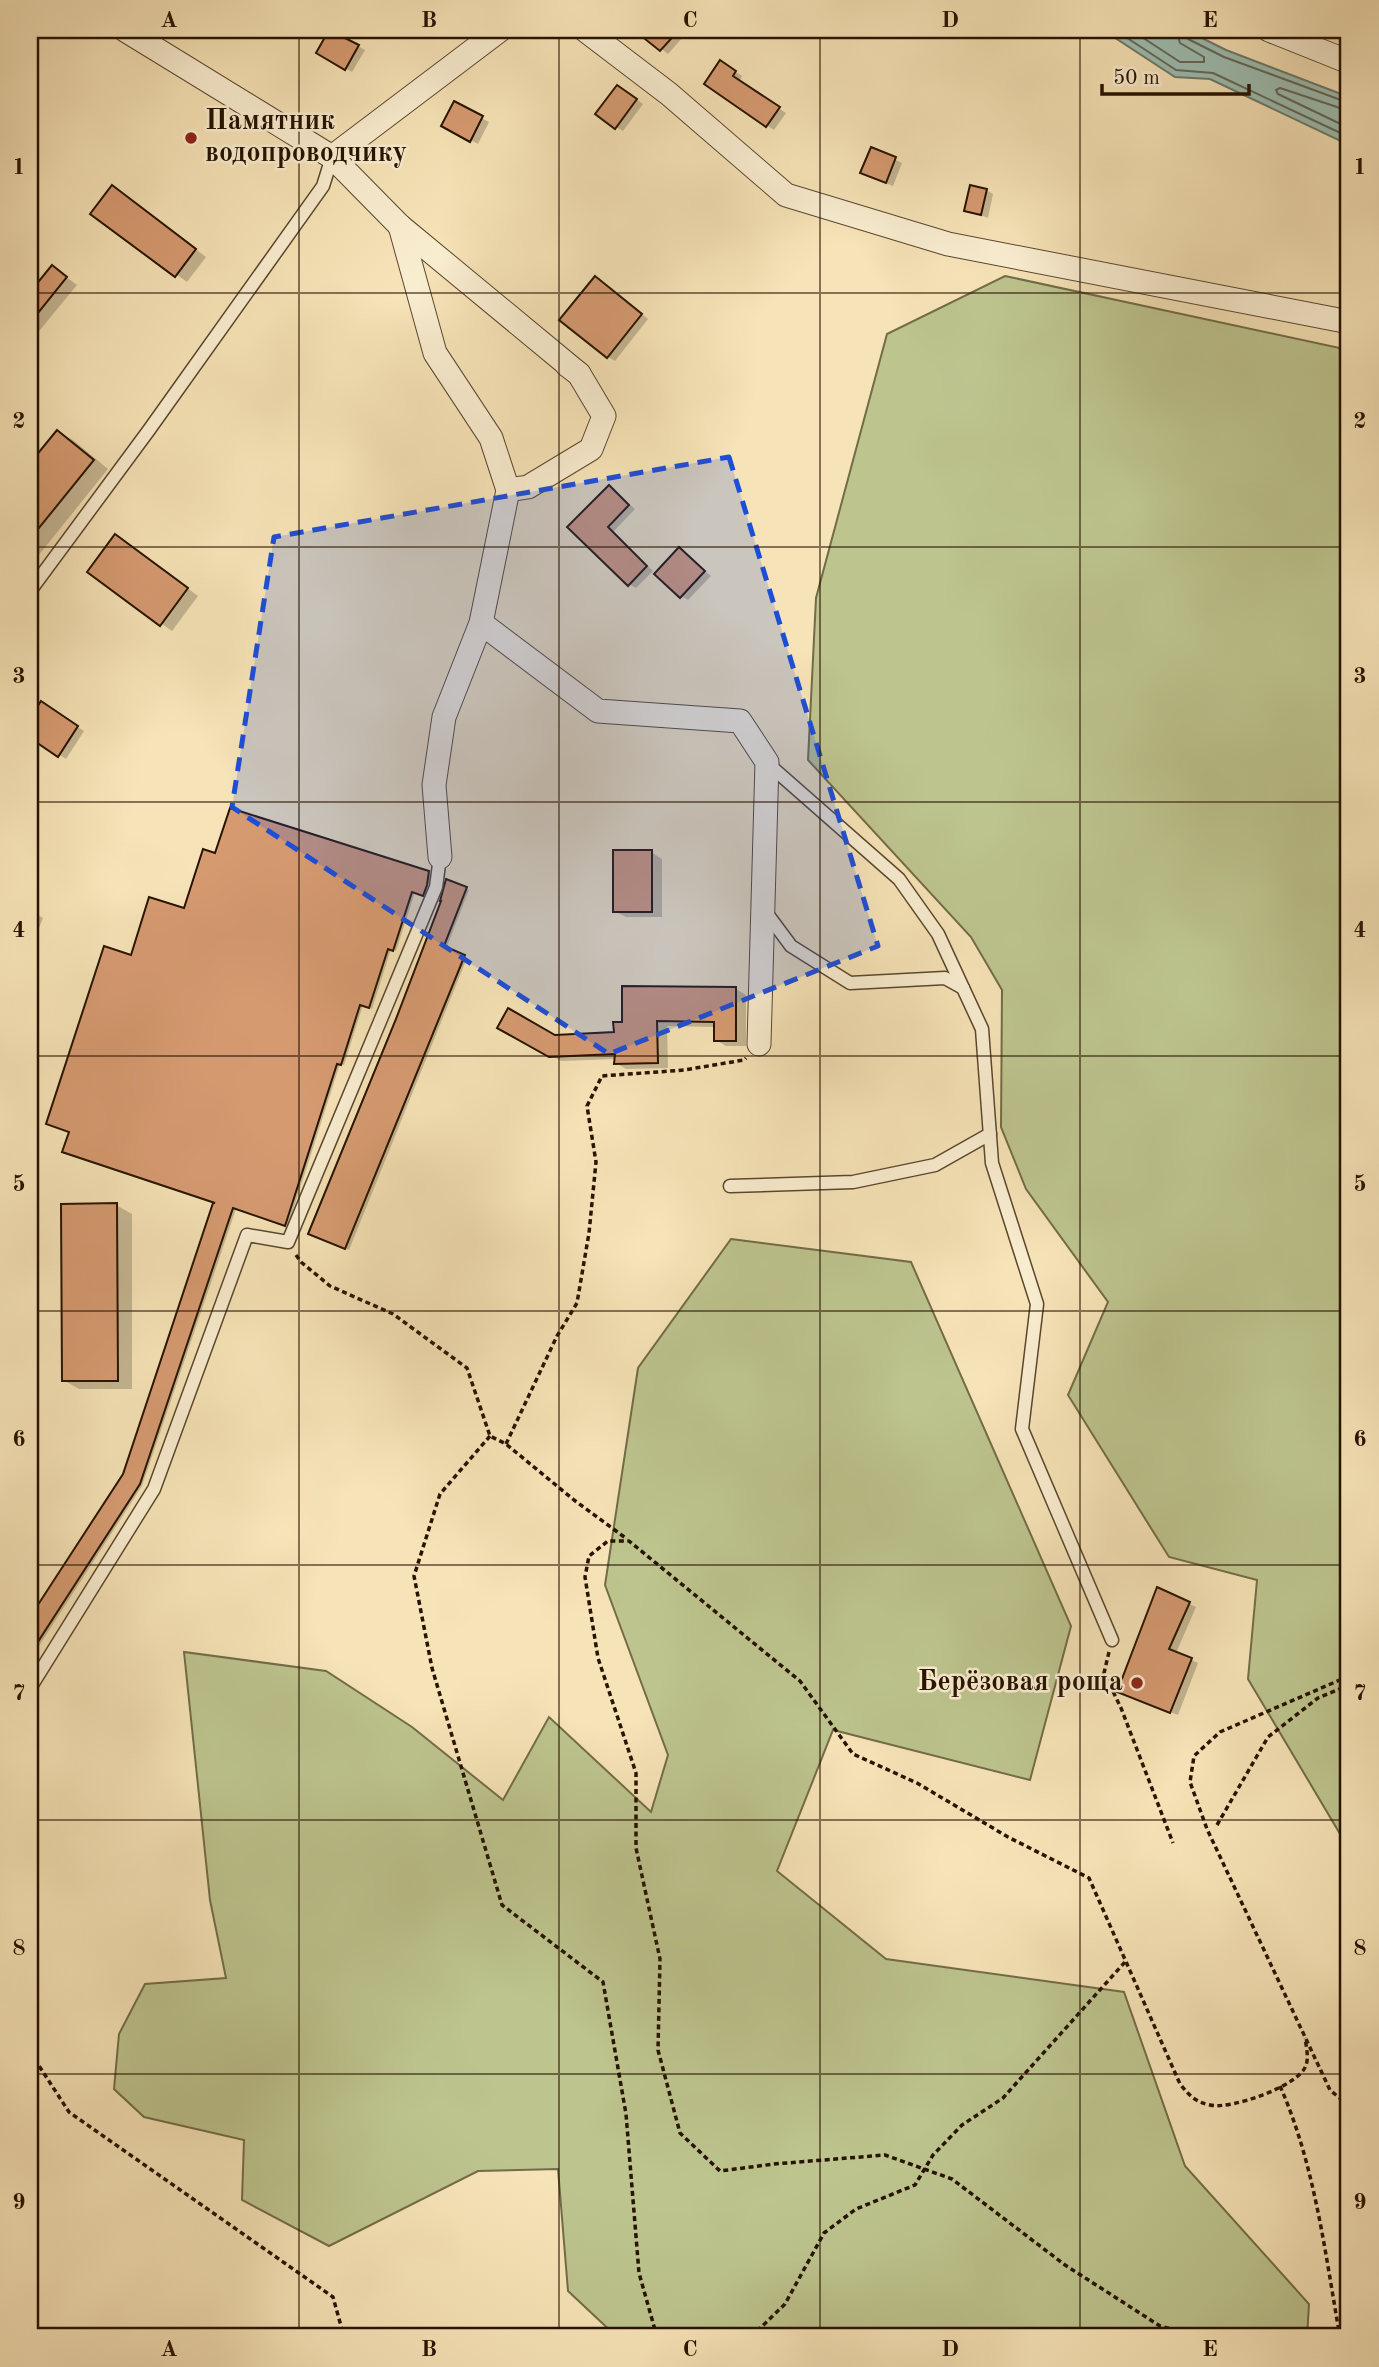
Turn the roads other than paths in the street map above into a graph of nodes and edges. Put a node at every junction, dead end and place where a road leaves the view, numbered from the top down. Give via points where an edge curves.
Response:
1 (125, 30) edge
2 (500, 30) edge
3 (586, 30) edge
4 (1269, 30) edge
5 (1349, 62) edge
6 (332, 157) junction
7 (400, 226) junction
8 (1349, 322) edge
9 (579, 374) joint
10 (508, 490) junction
11 (30, 591) edge
12 (481, 623) junction
13 (766, 762) junction
14 (440, 857) joint
15 (763, 908) junction
16 (963, 988) junction
17 (759, 1044) road end
18 (990, 1134) junction
19 (730, 1186) dead end
20 (1112, 1640) road end
21 (30, 1688) edge

1 - 6 street
2 - 6 street
3 - 8 street via 786,195 948,244
4 - 5 street
6 - 7 street
6 - 11 lane via 323,186
7 - 9 street
7 - 10 street via 435,353 491,438
9 - 10 lane via 604,416 592,449 528,487
10 - 12 street
12 - 13 street via 598,711 740,721
12 - 14 street via 444,717 435,785
13 - 15 street
13 - 16 lane via 899,879 938,934
14 - 21 lane via 436,887 288,1242 247,1235 154,1489
15 - 16 lane via 791,946 850,983 945,978
15 - 17 street
16 - 18 lane via 982,1030
18 - 19 lane via 935,1165 853,1182
18 - 20 lane via 992,1163 1037,1304 1022,1429

